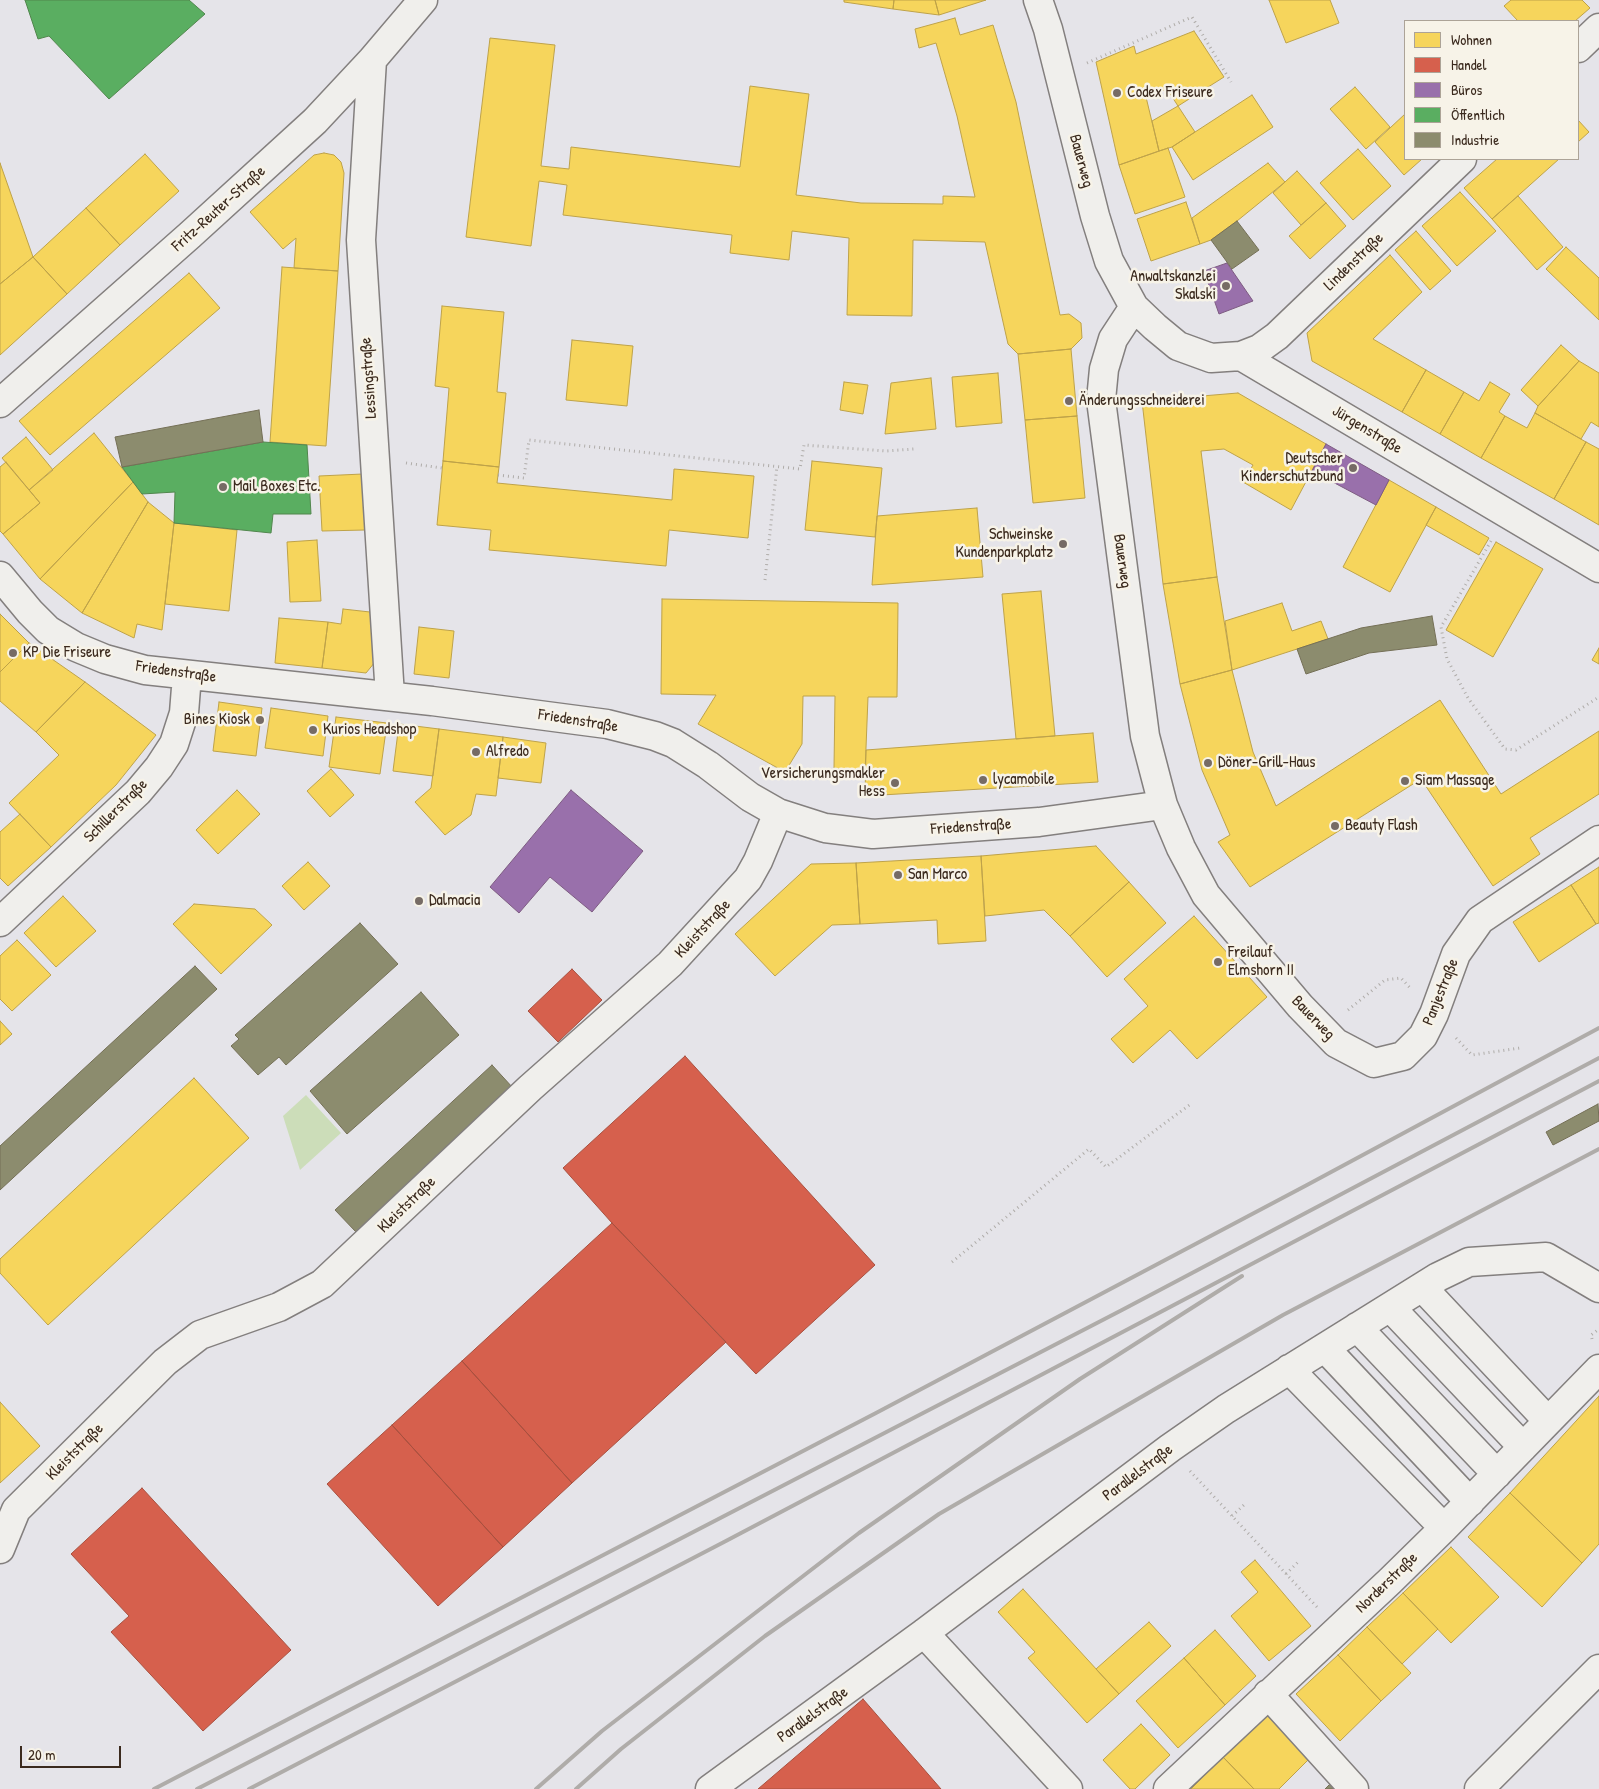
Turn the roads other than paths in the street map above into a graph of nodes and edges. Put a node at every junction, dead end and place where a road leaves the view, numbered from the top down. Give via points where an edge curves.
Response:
1 (423, 0) edge
2 (1038, 0) edge
3 (1599, 28) edge
4 (1579, 47) edge
5 (372, 60) junction
6 (1461, 160) edge
7 (1134, 307) junction
8 (1241, 356) junction
9 (0, 403) edge
10 (1599, 568) edge
11 (0, 576) edge
12 (187, 675) junction
13 (390, 696) junction
14 (1163, 805) junction
15 (778, 813) junction
16 (1599, 840) edge
17 (0, 922) edge
18 (1374, 1062) joint
19 (1422, 1288) junction
20 (1599, 1288) edge
21 (1390, 1307) junction
22 (1357, 1327) junction
23 (1325, 1348) junction
24 (1289, 1369) junction
25 (1599, 1369) edge
26 (1548, 1421) junction
27 (1522, 1447) junction
28 (1496, 1474) junction
29 (1470, 1502) junction
30 (1444, 1528) junction
31 (0, 1549) edge
32 (924, 1634) junction
33 (1599, 1669) edge
34 (1268, 1694) junction
35 (710, 1789) edge
36 (1068, 1789) edge
37 (1168, 1789) edge
38 (1354, 1789) edge
39 (1479, 1789) edge

1 - 5 street, Fritz-Reuter-Straße
2 - 7 street, Bauerweg via 1101,234 1110,261
3 - 4 street
5 - 9 street, Fritz-Reuter-Straße via 315,121
5 - 13 street, Lessingstraße via 361,240
6 - 8 street, Lindenstraße via 1277,336 1259,349
7 - 8 street via 1178,346 1211,358
7 - 14 street, Bauerweg via 1112,339 1104,369 1101,400 1146,736
8 - 10 street, Jürgenstraße
11 - 12 street, Friedenstraße via 48,630 76,647 145,670
12 - 13 street, Friedenstraße
12 - 17 street, Schillerstraße via 184,712 174,744 159,767 138,792
13 - 15 street, Friedenstraße via 607,724 655,736 708,765 750,797
14 - 15 street, Friedenstraße via 1039,822 873,834 825,828
14 - 18 street, Bauerweg via 1206,894 1300,1006 1336,1043
15 - 31 street, Kleiststraße via 748,879 670,964 530,1088 322,1284 279,1307 200,1335 165,1362 16,1510
16 - 18 street, Panjestraße via 1480,920 1456,954 1423,1036 1403,1056
19 - 20 street, Parallelstraße via 1469,1262 1546,1258
19 - 21 street, Parallelstraße
19 - 26 street
21 - 22 street, Parallelstraße
21 - 27 street
22 - 23 street, Parallelstraße
22 - 28 street
23 - 24 street, Parallelstraße
23 - 29 street
24 - 30 street
24 - 32 street, Parallelstraße via 1170,1448
25 - 26 street, Norderstraße
26 - 27 street, Norderstraße
27 - 28 street, Norderstraße
28 - 29 street, Norderstraße
29 - 30 street, Norderstraße
30 - 34 street, Norderstraße
32 - 35 street, Parallelstraße
32 - 36 street
33 - 39 street
34 - 37 street, Norderstraße
34 - 38 street

